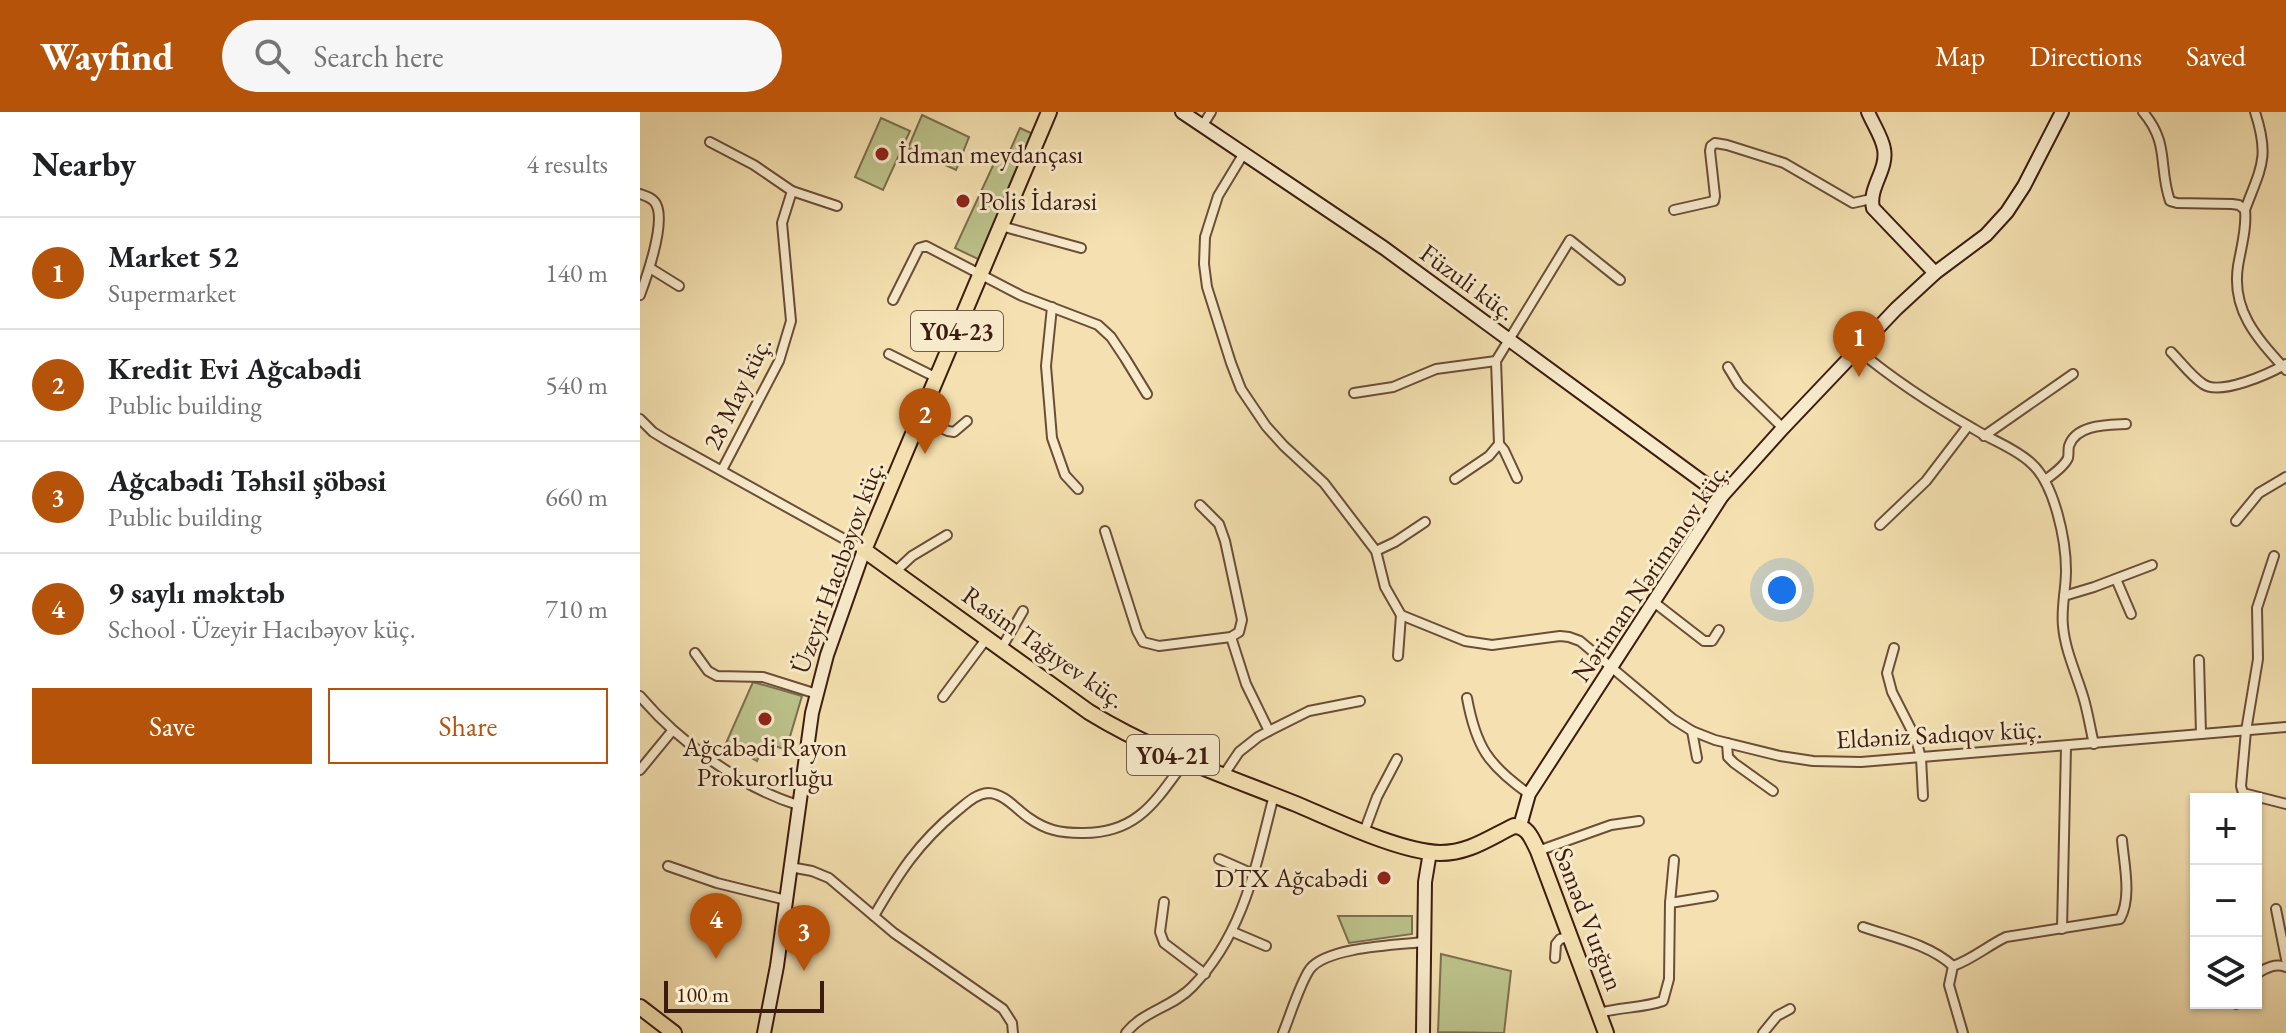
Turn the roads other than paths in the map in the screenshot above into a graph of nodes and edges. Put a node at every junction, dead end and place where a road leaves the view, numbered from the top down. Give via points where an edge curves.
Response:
1 (1049, 112) edge
2 (1182, 112) edge
3 (1211, 112) edge
4 (1868, 112) edge
5 (2062, 112) edge
6 (2143, 112) edge
7 (2255, 112) edge
8 (1203, 125) junction
9 (710, 142) dead end
10 (1244, 153) junction
11 (792, 191) junction
12 (640, 194) edge
13 (1871, 199) junction
14 (837, 206) dead end
15 (1674, 210) dead end
16 (2245, 210) junction
17 (1001, 226) junction
18 (1081, 248) dead end
19 (650, 268) junction
20 (981, 273) junction
21 (1935, 273) junction
22 (1620, 280) dead end
23 (679, 286) dead end
24 (640, 295) edge
25 (893, 300) dead end
26 (1052, 307) junction
27 (1510, 339) junction
28 (1858, 350) junction
29 (2171, 352) dead end
30 (889, 354) dead end
31 (1496, 361) junction
32 (1728, 367) dead end
33 (2285, 367) edge
34 (2073, 374) dead end
35 (937, 378) junction
36 (1354, 393) dead end
37 (1147, 394) dead end
38 (920, 418) junction
39 (640, 419) edge
40 (967, 421) dead end
41 (2126, 424) dead end
42 (1968, 426) junction
43 (1783, 428) junction
44 (1984, 436) junction
45 (1499, 444) junction
46 (722, 470) junction
47 (2286, 477) edge
48 (1517, 478) dead end
49 (1455, 479) dead end
50 (2045, 480) junction
51 (1078, 489) dead end
52 (1722, 496) junction
53 (1200, 505) dead end
54 (2236, 521) dead end
55 (1425, 522) dead end
56 (1880, 525) dead end
57 (1105, 531) dead end
58 (947, 535) dead end
59 (864, 550) junction
60 (1376, 551) junction
61 (2274, 556) dead end
62 (2152, 565) dead end
63 (896, 571) junction
64 (2116, 579) junction
65 (2064, 596) junction
66 (1655, 603) junction
67 (1023, 611) dead end
68 (2131, 614) dead end
69 (1401, 615) junction
70 (1719, 630) dead end
71 (1231, 637) junction
72 (987, 638) junction
73 (1894, 648) dead end
74 (1001, 649) junction
75 (695, 653) dead end
76 (1398, 656) dead end
77 (2199, 660) dead end
78 (1613, 667) junction
79 (817, 694) junction
80 (640, 696) edge
81 (943, 697) dead end
82 (1467, 698) dead end
83 (1360, 701) dead end
84 (2286, 727) edge
85 (672, 731) junction
86 (1269, 731) junction
87 (1692, 731) junction
88 (2246, 731) junction
89 (2201, 734) junction
90 (1727, 743) junction
91 (2094, 744) junction
92 (2066, 747) junction
93 (1697, 758) dead end
94 (1921, 758) junction
95 (1397, 759) dead end
96 (1185, 761) junction
97 (640, 770) edge
98 (1223, 776) junction
99 (1773, 791) dead end
100 (2242, 793) edge
101 (1529, 794) junction
102 (1274, 795) junction
103 (1923, 796) dead end
104 (2262, 800) edge
105 (2286, 804) edge
106 (798, 805) junction
107 (1639, 821) dead end
108 (1520, 826) junction
109 (1364, 832) junction
110 (2122, 840) dead end
111 (1538, 851) junction
112 (1430, 852) junction
113 (1219, 859) dead end
114 (1674, 860) dead end
115 (668, 866) dead end
116 (790, 867) junction
117 (1253, 874) junction
118 (1713, 896) dead end
119 (786, 900) junction
120 (1164, 902) dead end
121 (1670, 903) junction
122 (2276, 909) dead end
123 (874, 916) junction
124 (1863, 927) dead end
125 (2062, 929) junction
126 (1233, 932) junction
127 (1569, 937) junction
128 (1424, 942) junction
129 (1266, 946) dead end
130 (1555, 958) dead end
131 (2286, 959) edge
132 (1953, 966) junction
133 (2286, 967) edge
134 (2262, 971) edge
135 (1205, 974) junction
136 (640, 1007) edge
137 (1790, 1009) dead end
138 (1599, 1013) junction
139 (674, 1033) edge
140 (764, 1033) edge
141 (1013, 1033) edge
142 (1126, 1033) edge
143 (1283, 1033) edge
144 (1423, 1033) edge
145 (1606, 1033) edge
146 (1763, 1033) edge
147 (1963, 1033) edge

1 - 17 main road, Üzeyir Hacıbəyov küç. / Y04-23
2 - 8 street, Füzuli küç.
3 - 8 street
4 - 13 street via 1884,150
5 - 21 street, Nəriman Nərimanov küç. via 2007,212
6 - 16 street via 2161,143 2170,201 2232,204
7 - 16 street via 2264,151
8 - 10 street, Füzuli küç.
9 - 11 street
10 - 27 street, Füzuli küç.
10 - 60 street via 1218,196 1205,237 1207,287 1231,363 1266,426 1324,483
11 - 14 street
11 - 46 street, 28 May küç. via 782,223 791,321 786,343
12 - 19 street via 658,206
13 - 15 street via 1853,203 1784,163 1715,143 1710,151 1714,201
13 - 21 street via 1878,215
16 - 33 street via 2236,276 2239,305 2257,337
17 - 18 street
17 - 20 main road, Üzeyir Hacıbəyov küç. / Y04-23
19 - 23 street
19 - 24 street
20 - 25 street via 926,246 919,248
20 - 26 street
20 - 35 main road, Üzeyir Hacıbəyov küç. / Y04-23
21 - 28 street, Nəriman Nərimanov küç.
22 - 27 street via 1570,240
26 - 37 street via 1098,325
26 - 51 street via 1046,366 1052,438 1065,475
27 - 31 street
27 - 52 street, Füzuli küç.
28 - 42 street
28 - 43 street, Nəriman Nərimanov küç.
29 - 33 street via 2204,385 2216,389
30 - 35 street
31 - 36 street via 1436,369 1393,387
31 - 45 street
32 - 43 street
34 - 44 street
35 - 38 main road, Üzeyir Hacıbəyov küç. / Y04-23
38 - 40 street via 954,432
38 - 59 main road, Üzeyir Hacıbəyov küç. / Y04-23
39 - 46 street, 28 May küç. via 653,432
41 - 50 street via 2098,425 2076,435 2064,464
42 - 44 street
42 - 56 street via 1926,481
43 - 52 street, Nəriman Nərimanov küç.
44 - 50 street via 2021,455
45 - 48 street
45 - 49 street
46 - 59 street, 28 May küç.
47 - 54 street via 2259,493
50 - 65 street via 2062,541
52 - 66 street, Nəriman Nərimanov küç.
53 - 71 street via 1219,524 1225,541 1242,620 1239,632
55 - 60 street
57 - 71 street via 1143,642 1159,646
58 - 63 street
59 - 63 main road, Rasim Tağıyev küç. / Y04-21
59 - 79 street, Üzeyir Hacıbəyov küç. / Y04-23
60 - 69 street via 1385,587
61 - 88 street via 2257,608 2258,659
62 - 64 street
63 - 72 main road, Rasim Tağıyev küç. / Y04-21
64 - 65 street
64 - 68 street
65 - 91 street via 2065,635
66 - 70 street via 1704,641 1712,641
66 - 78 street, Nəriman Nərimanov küç.
67 - 74 street
69 - 76 street
69 - 78 street, Eldəniz Sadıqov küç. via 1465,641 1492,645 1569,637
71 - 86 street
72 - 74 main road, Rasim Tağıyev küç. / Y04-21
72 - 81 street
73 - 94 street via 1887,673
74 - 96 main road, Rasim Tağıyev küç. / Y04-21 via 1110,724
75 - 79 street via 717,676 763,677
77 - 89 street
78 - 87 street, Eldəniz Sadıqov küç.
78 - 101 street, Nəriman Nərimanov küç.
79 - 106 street, Üzeyir Hacıbəyov küç. / Y04-23
80 - 85 street
82 - 101 street via 1472,728 1490,762
83 - 86 street via 1309,711
84 - 88 street, Eldəniz Sadıqov küç.
85 - 97 street
85 - 106 street via 752,785
86 - 98 street via 1239,752
87 - 90 street, Eldəniz Sadıqov küç.
87 - 93 street
88 - 89 street, Eldəniz Sadıqov küç.
88 - 100 street
89 - 91 street, Eldəniz Sadıqov küç.
90 - 94 street, Eldəniz Sadıqov küç. via 1813,761
90 - 99 street via 1728,757
91 - 92 street, Eldəniz Sadıqov küç.
92 - 94 street, Eldəniz Sadıqov küç.
92 - 125 street
94 - 103 street
95 - 109 street
96 - 98 main road, Rasim Tağıyev küç. / Y04-21
96 - 123 street via 1153,805 1120,828 1104,832 1058,833 1003,798 990,793 974,797 913,854
98 - 102 main road, Rasim Tağıyev küç. / Y04-21
101 - 108 street, Nəriman Nərimanov küç.
102 - 109 main road, Rasim Tağıyev küç. / Y04-21
102 - 117 street
104 - 105 street
106 - 116 street, Üzeyir Hacıbəyov küç. / Y04-23
107 - 111 street via 1611,825
108 - 111 main road, Səməd Vurğun
108 - 112 main road, Rasim Tağıyev küç. / Y04-21 via 1466,850
109 - 112 main road, Rasim Tağıyev küç. / Y04-21
110 - 125 street via 2126,898 2120,919
111 - 127 main road, Səməd Vurğun
112 - 128 street
113 - 117 street
114 - 121 street
115 - 119 street
116 - 119 street, Üzeyir Hacıbəyov küç. / Y04-23
116 - 123 street via 829,878
117 - 126 street
118 - 121 street
119 - 140 street, Üzeyir Hacıbəyov küç. / Y04-23
120 - 135 street via 1164,943
121 - 138 street via 1669,979 1663,1001
122 - 131 street
123 - 141 street via 1003,1009
124 - 132 street via 1927,949
125 - 132 street via 2006,937
126 - 129 street
126 - 135 street
127 - 130 street via 1556,944
127 - 138 main road, Səməd Vurğun
128 - 143 street via 1321,958 1309,971
128 - 144 street
132 - 147 street via 1949,985
133 - 134 street
135 - 142 street via 1189,991
136 - 139 main road
137 - 146 street
138 - 145 main road, Səməd Vurğun

